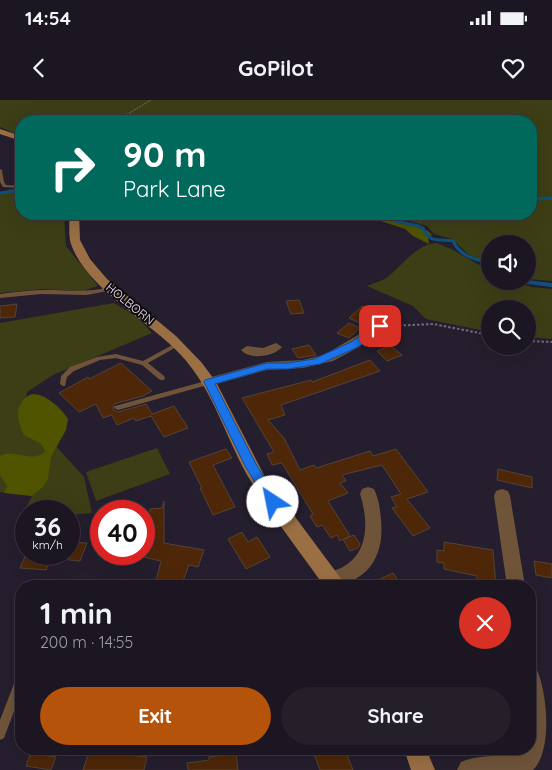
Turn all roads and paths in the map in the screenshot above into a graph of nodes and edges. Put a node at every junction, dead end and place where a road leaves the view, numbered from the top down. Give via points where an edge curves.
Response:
1 (151, 100) edge
2 (126, 115) edge
3 (0, 131) edge
4 (15, 137) edge
5 (0, 170) edge
6 (15, 186) edge
7 (74, 220) edge
8 (110, 289) junction
9 (0, 296) edge
10 (380, 326) joint
11 (481, 333) edge
12 (536, 341) edge
13 (552, 342) edge
14 (178, 344) junction
15 (247, 350) dead end
16 (269, 355) junction
17 (144, 362) junction
18 (162, 378) dead end
19 (209, 382) junction
20 (63, 384) dead end
21 (118, 408) dead end
22 (368, 494) dead end
23 (502, 496) dead end
24 (330, 580) edge
25 (339, 580) edge
26 (515, 580) edge
27 (15, 695) edge
28 (536, 719) edge
29 (0, 734) edge
30 (536, 750) edge
31 (417, 755) edge
32 (532, 755) edge
33 (422, 770) edge
34 (469, 770) edge

1 - 2 path
3 - 4 street
5 - 6 lane via 5,186
7 - 8 street, HOLBORN via 78,248
8 - 9 lane via 80,294 34,292
8 - 14 street, HOLBORN
10 - 11 path via 433,324
10 - 16 street via 328,358 303,364
12 - 13 path
14 - 17 lane
14 - 19 street, HOLBORN
15 - 16 street
16 - 19 street
17 - 18 lane
17 - 20 lane via 116,356 99,358 66,373
19 - 21 lane
19 - 24 street, HOLBORN via 258,479
22 - 25 street via 372,504 371,549 361,566
23 - 26 street
27 - 29 lane
28 - 30 street
31 - 33 street
32 - 34 street via 524,763

